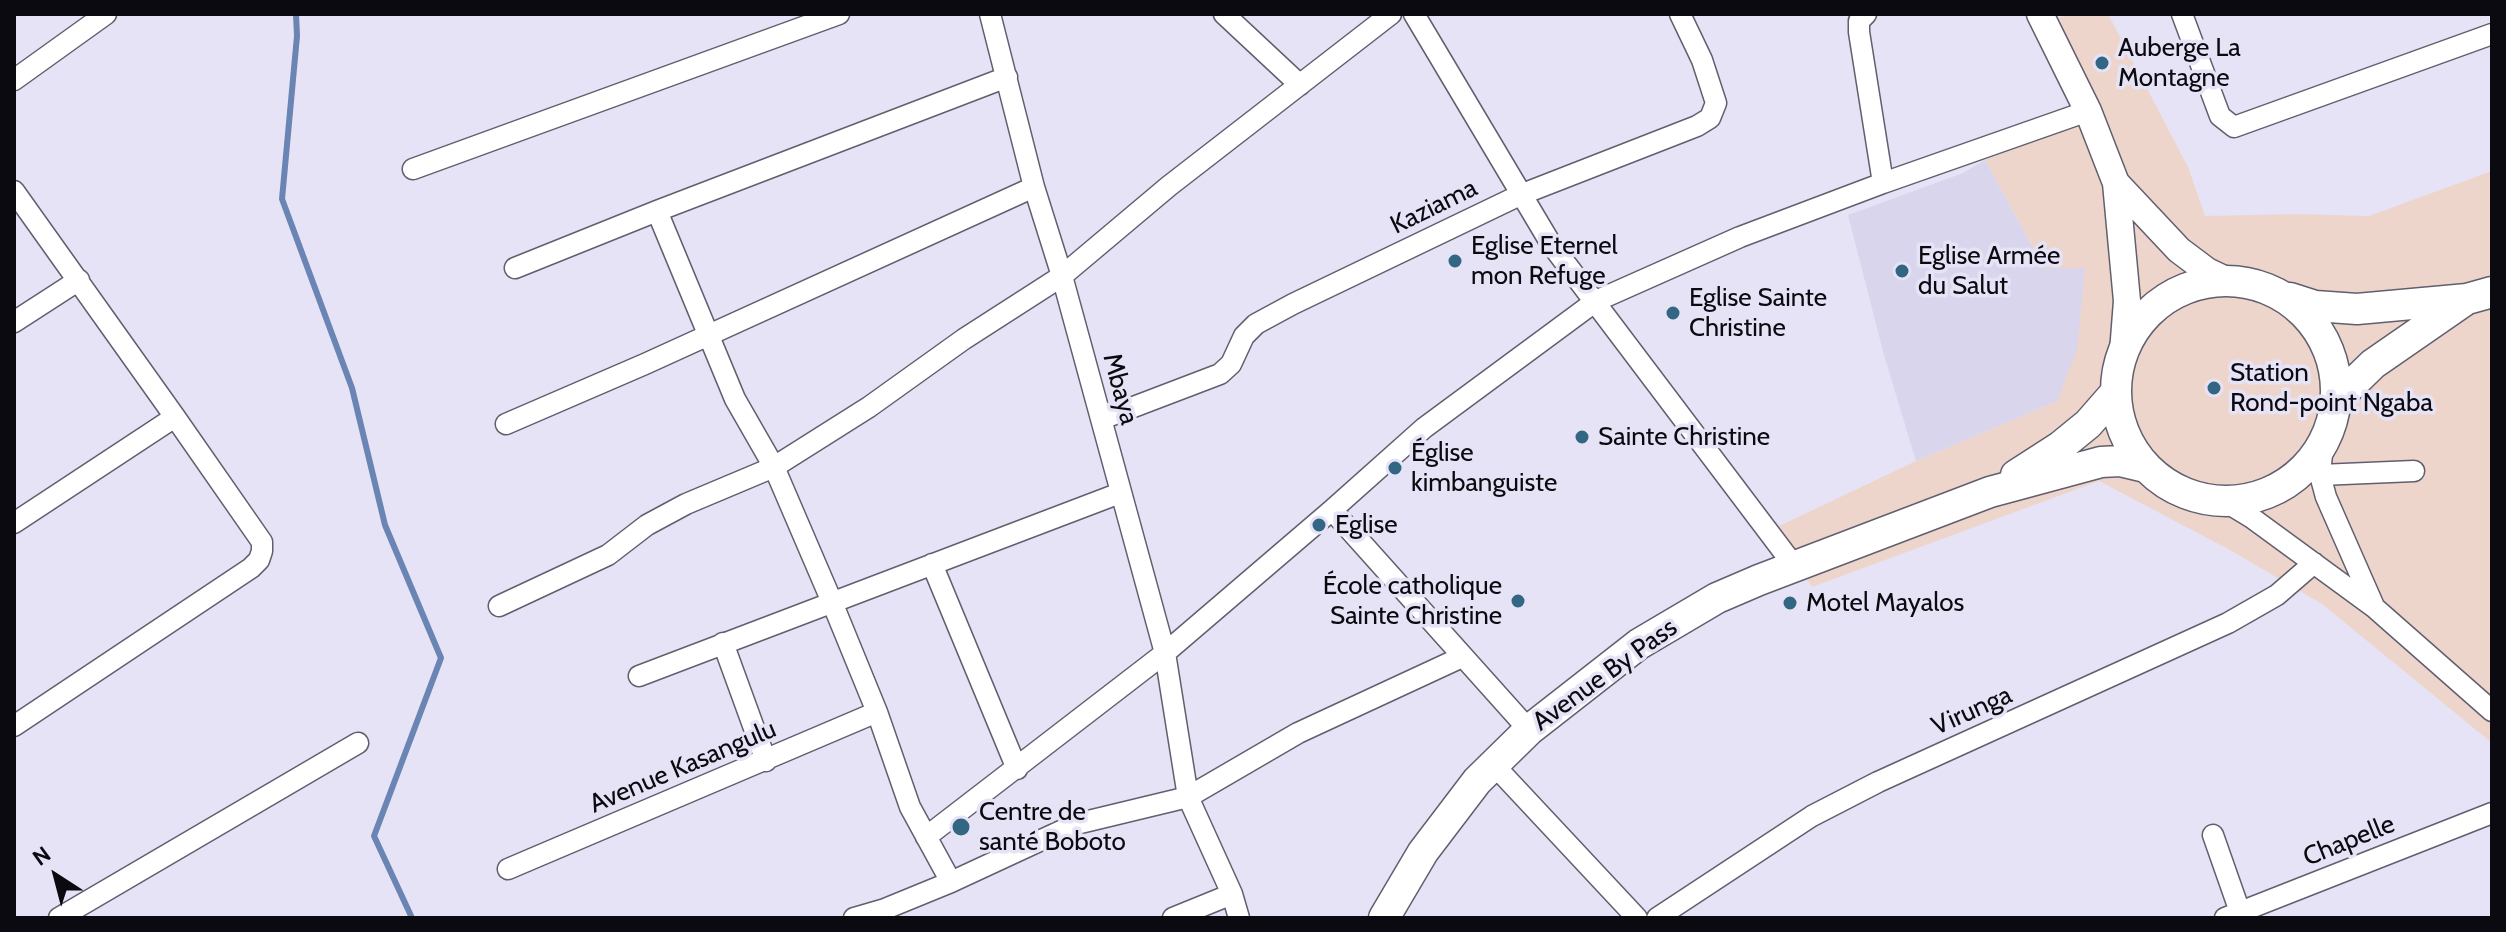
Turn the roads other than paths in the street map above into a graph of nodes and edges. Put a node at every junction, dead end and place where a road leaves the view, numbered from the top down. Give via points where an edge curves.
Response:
1 (106, 14) edge
2 (839, 14) edge
3 (990, 14) edge
4 (1224, 14) edge
5 (1391, 14) edge
6 (1414, 14) edge
7 (1680, 14) edge
8 (2040, 14) edge
9 (2182, 14) edge
10 (1862, 17) edge
11 (2492, 34) edge
12 (1007, 77) junction
13 (14, 80) edge
14 (1300, 85) junction
15 (2088, 111) junction
16 (413, 169) dead end
17 (1883, 183) junction
18 (2116, 183) junction
19 (1034, 187) junction
20 (14, 191) edge
21 (1520, 195) junction
22 (657, 211) junction
23 (515, 268) dead end
24 (1062, 276) junction
25 (79, 280) junction
26 (2228, 281) junction
27 (2276, 293) junction
28 (2480, 296) edge
29 (1596, 301) junction
30 (14, 322) edge
31 (707, 334) junction
32 (2123, 352) junction
33 (2116, 392) junction
34 (2336, 400) junction
35 (175, 417) junction
36 (1102, 419) junction
37 (506, 424) dead end
38 (2323, 443) junction
39 (774, 467) junction
40 (2145, 467) junction
41 (2414, 471) dead end
42 (2320, 475) junction
43 (1990, 492) junction
44 (1120, 493) junction
45 (2224, 501) junction
46 (1332, 510) junction
47 (14, 523) edge
48 (2314, 563) junction
49 (932, 564) junction
50 (1795, 567) junction
51 (832, 602) junction
52 (499, 606) dead end
53 (2375, 608) junction
54 (723, 643) junction
55 (1165, 653) junction
56 (1462, 657) junction
57 (639, 676) dead end
58 (2492, 711) edge
59 (877, 712) junction
60 (14, 726) edge
61 (1529, 730) junction
62 (358, 743) dead end
63 (766, 761) junction
64 (1493, 764) junction
65 (1017, 769) junction
66 (1188, 797) junction
67 (2492, 813) edge
68 (2213, 835) dead end
69 (926, 837) junction
70 (508, 869) dead end
71 (951, 882) junction
72 (1232, 894) junction
73 (2233, 915) edge
74 (59, 918) edge
75 (854, 918) edge
76 (1173, 918) edge
77 (1239, 918) edge
78 (1384, 918) edge
79 (1637, 918) edge
80 (1657, 918) edge

1 - 13 street
2 - 16 street
3 - 12 street, Mbaya
4 - 14 street
5 - 14 street
6 - 21 street
7 - 21 street, Kaziama via 1716,103 1710,118
8 - 15 main road
9 - 11 street via 2220,116 2234,127
10 - 17 street
12 - 19 street, Mbaya
12 - 22 street
14 - 24 street
15 - 17 street
15 - 18 main road
17 - 29 street via 1740,237
18 - 26 main road via 2179,250
18 - 32 main road via 2127,301
19 - 24 street, Mbaya
19 - 31 street
20 - 25 street
21 - 29 street
21 - 36 street, Kaziama via 1256,324 1220,374
22 - 23 street
22 - 31 street
24 - 36 street, Mbaya
24 - 39 street
25 - 30 street
25 - 35 street
26 - 27 highway
26 - 32 highway via 2190,288 2165,300 2143,319
27 - 28 highway via 2315,306 2357,309
27 - 34 highway via 2302,312 2325,343
28 - 34 highway via 2373,364
29 - 46 street via 1424,428
29 - 50 street
31 - 37 street
31 - 39 street via 735,399
32 - 33 highway
33 - 40 highway via 2119,420
33 - 43 highway via 2061,446
34 - 38 highway
35 - 47 street
35 - 60 street via 262,542 259,560
36 - 44 street, Mbaya
38 - 42 street
38 - 45 highway via 2298,475 2281,486 2244,500
39 - 51 street
39 - 52 street via 686,504 608,555
40 - 43 highway via 2101,462
40 - 45 highway via 2181,492
41 - 42 street
42 - 53 street
43 - 50 highway, Avenue By Pass
44 - 49 street
44 - 55 street, Mbaya
45 - 48 street
46 - 55 street
46 - 56 street
48 - 53 street
48 - 80 street, Virunga via 2277,595 2228,623 1812,816
49 - 51 street
49 - 65 street
50 - 61 highway, Avenue By Pass via 1717,598 1639,644
51 - 54 street
51 - 59 street
53 - 58 street
54 - 57 street
54 - 63 street
55 - 65 street
55 - 66 street, Mbaya
56 - 61 street
56 - 66 street via 1298,733
59 - 63 street, Avenue Kasangulu
59 - 69 street via 901,786
61 - 64 highway, Avenue By Pass
62 - 74 street
63 - 70 street, Avenue Kasangulu
64 - 78 highway, Avenue By Pass via 1423,852
64 - 79 street
65 - 69 street
66 - 71 street via 1076,824
66 - 72 street, Mbaya
67 - 73 street, Chapelle
68 - 73 street
69 - 71 street
71 - 75 street
72 - 76 street
72 - 77 street, Mbaya

